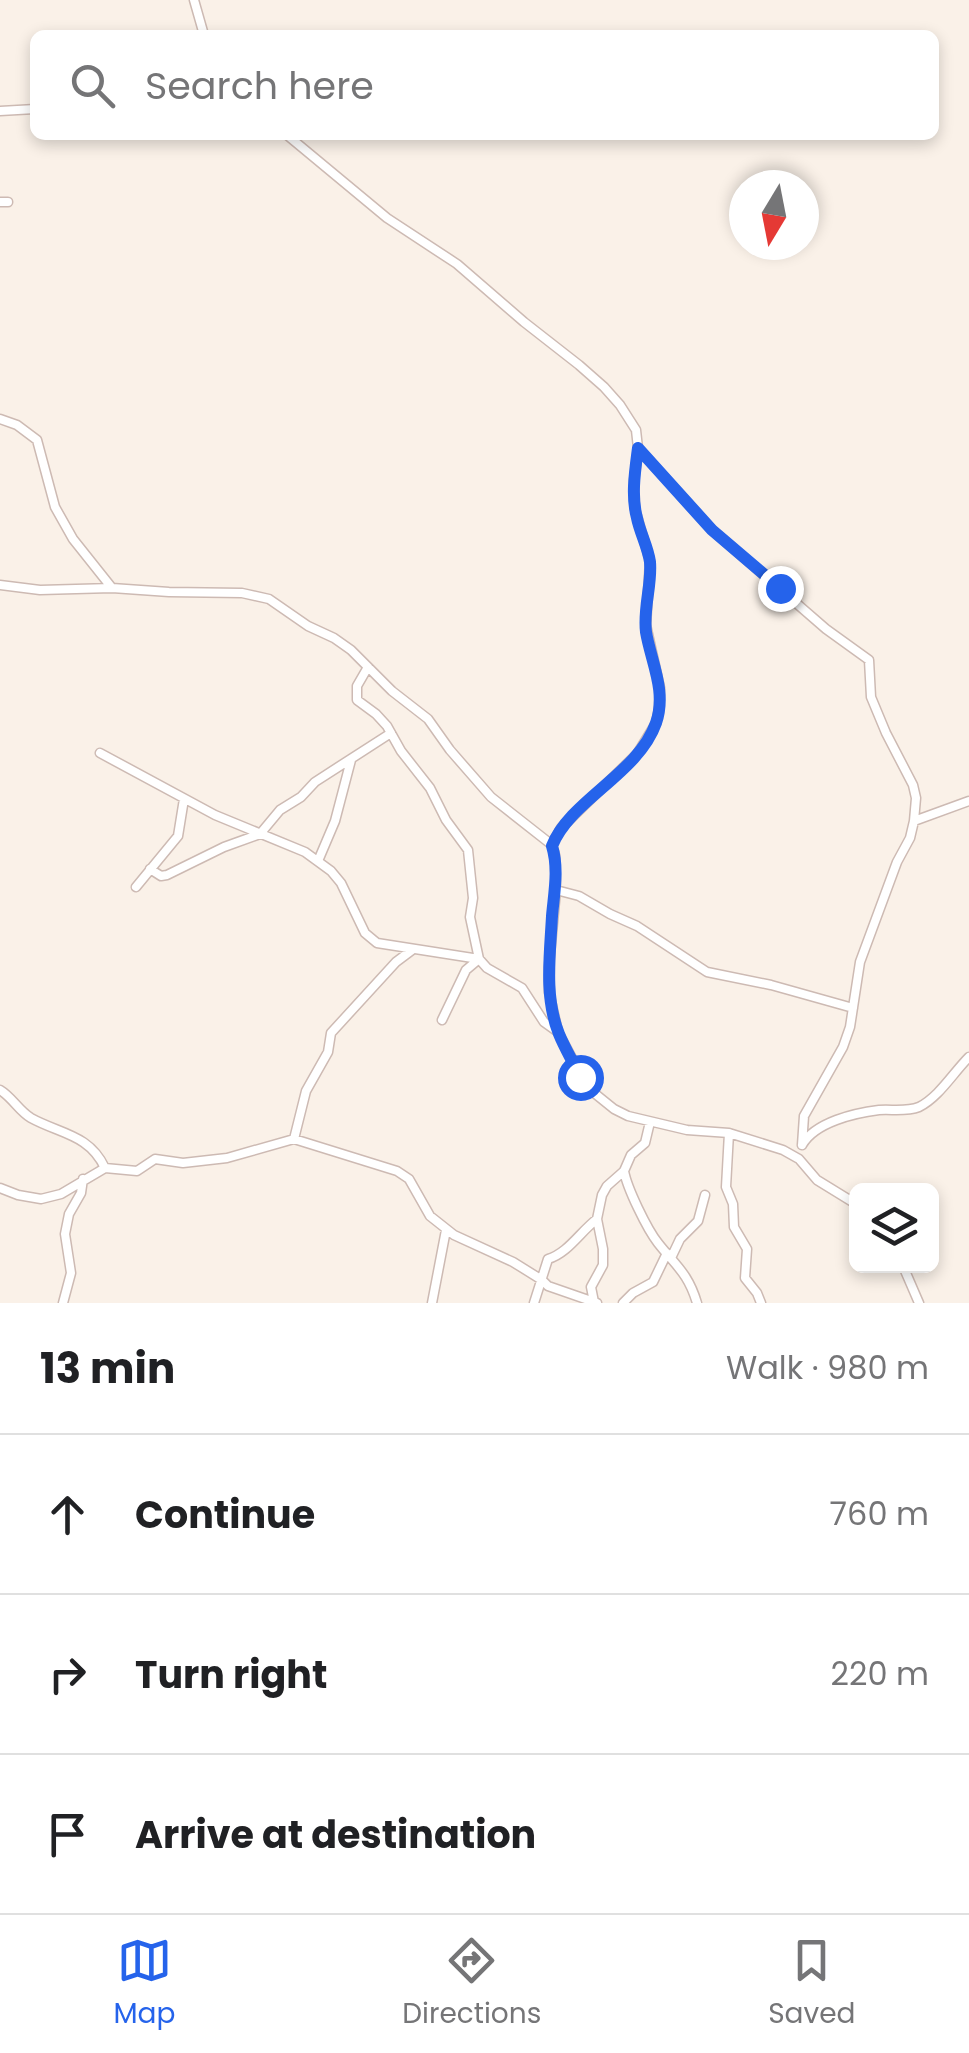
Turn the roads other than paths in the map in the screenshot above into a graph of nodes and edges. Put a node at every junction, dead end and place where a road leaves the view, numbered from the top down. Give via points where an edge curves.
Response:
1 (194, 0) edge
2 (203, 30) edge
3 (30, 109) edge
4 (0, 111) edge
5 (293, 140) edge
6 (0, 419) edge
7 (638, 448) junction
8 (0, 588) edge
9 (112, 588) junction
10 (368, 668) junction
11 (390, 733) junction
12 (100, 753) dead end
13 (351, 760) junction
14 (184, 799) junction
15 (969, 801) edge
16 (914, 821) junction
17 (260, 834) junction
18 (552, 846) junction
19 (318, 860) junction
20 (150, 870) junction
21 (136, 887) dead end
22 (556, 890) junction
23 (412, 950) junction
24 (479, 959) junction
25 (853, 1008) junction
26 (442, 1020) dead end
27 (558, 1032) junction
28 (969, 1056) edge
29 (0, 1090) edge
30 (650, 1122) junction
31 (729, 1133) junction
32 (294, 1139) junction
33 (802, 1145) junction
34 (800, 1159) junction
35 (104, 1168) junction
36 (624, 1171) junction
37 (83, 1180) junction
38 (0, 1188) edge
39 (705, 1195) dead end
40 (849, 1200) edge
41 (597, 1219) junction
42 (446, 1230) junction
43 (669, 1256) junction
44 (905, 1273) edge
45 (542, 1280) junction
46 (596, 1302) edge
47 (63, 1303) edge
48 (432, 1303) edge
49 (534, 1303) edge
50 (623, 1303) edge
51 (698, 1303) edge
52 (761, 1303) edge
53 (919, 1303) edge

1 - 2 street
3 - 4 street
5 - 7 street via 604,387 636,430
6 - 9 street via 38,440 55,507
7 - 16 street via 712,530 869,660 870,697 913,785
7 - 18 street via 634,498 650,561 646,625 660,688 656,722 630,763 561,828
8 - 9 street
9 - 10 street via 270,599 341,642
10 - 11 street via 356,698
10 - 18 street via 428,719 491,797
11 - 13 street
11 - 24 street via 468,850
12 - 14 street
13 - 17 street via 286,805
13 - 19 street
14 - 17 street
14 - 20 street via 178,836
15 - 16 street
16 - 25 street via 860,962
17 - 19 street
17 - 20 street via 167,875
18 - 22 street
19 - 23 street via 341,883 370,939
20 - 21 street
22 - 25 street via 637,926 707,972
22 - 27 street via 549,992
23 - 24 street
23 - 32 street via 331,1034
24 - 26 street via 466,970
24 - 27 street via 522,988
25 - 33 street via 843,1047 804,1116
27 - 30 street via 588,1088 614,1110
28 - 33 street via 921,1106 835,1122
29 - 35 street via 30,1117 86,1143
30 - 31 street
30 - 36 street via 645,1143
31 - 34 street
31 - 52 street via 726,1188 734,1227 747,1249 745,1278
32 - 35 street via 228,1158 155,1159 137,1171
32 - 42 street via 404,1175
33 - 34 street
34 - 40 street via 817,1180
35 - 37 street
36 - 41 street via 603,1191
36 - 43 street
37 - 38 street via 41,1199
37 - 47 street via 65,1234 71,1272
39 - 43 street via 698,1221
41 - 45 street via 548,1259
41 - 46 street via 604,1254 591,1288
42 - 45 street
42 - 48 street
43 - 50 street via 653,1282
43 - 51 street
44 - 53 street
45 - 46 street
45 - 49 street

